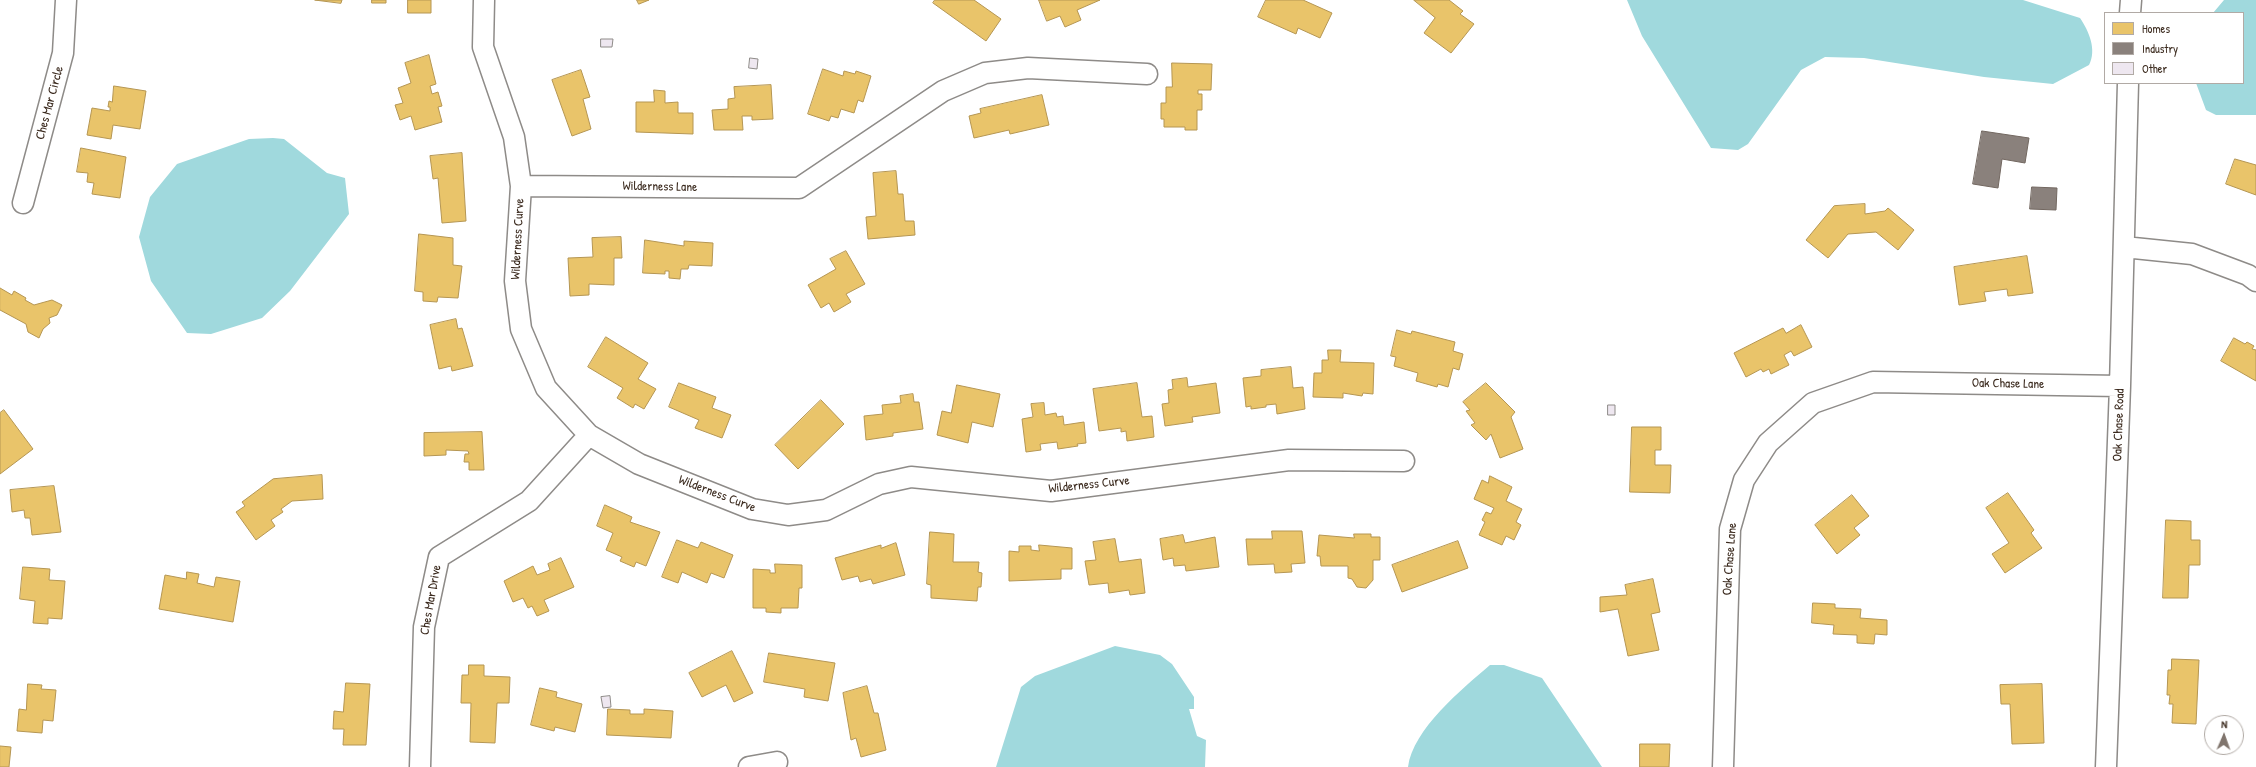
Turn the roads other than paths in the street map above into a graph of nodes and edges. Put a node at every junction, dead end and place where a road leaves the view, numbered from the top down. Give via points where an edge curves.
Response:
1 (66, 0) edge
2 (484, 0) edge
3 (2131, 0) edge
4 (2130, 12) edge
5 (1147, 74) dead end
6 (2128, 84) edge
7 (521, 186) junction
8 (23, 204) dead end
9 (2124, 247) junction
10 (2256, 281) edge
11 (2120, 386) junction
12 (588, 435) junction
13 (1404, 460) dead end
14 (777, 762) dead end
15 (420, 767) edge
16 (749, 767) edge
17 (1722, 767) edge
18 (2106, 767) edge

1 - 8 street, Ches Mar Circle via 63,53
2 - 7 street, Wilderness Curve via 483,47 514,137
3 - 4 street
5 - 7 street, Wilderness Lane via 1028,68 985,73 943,91 799,188
6 - 9 street, Oak Chase Road
7 - 12 street, Wilderness Curve via 515,281 521,329 546,388
9 - 10 street via 2192,254
9 - 11 street, Oak Chase Road
11 - 17 street, Oak Chase Lane via 1873,382 1814,403 1768,443 1744,480 1730,529
11 - 18 street, Oak Chase Road
12 - 13 street, Wilderness Curve via 639,464 752,509 788,515 826,510 879,484 910,477 1051,492 1289,460
12 - 15 street, Ches Mar Drive via 529,501 439,556 424,627
14 - 16 street

